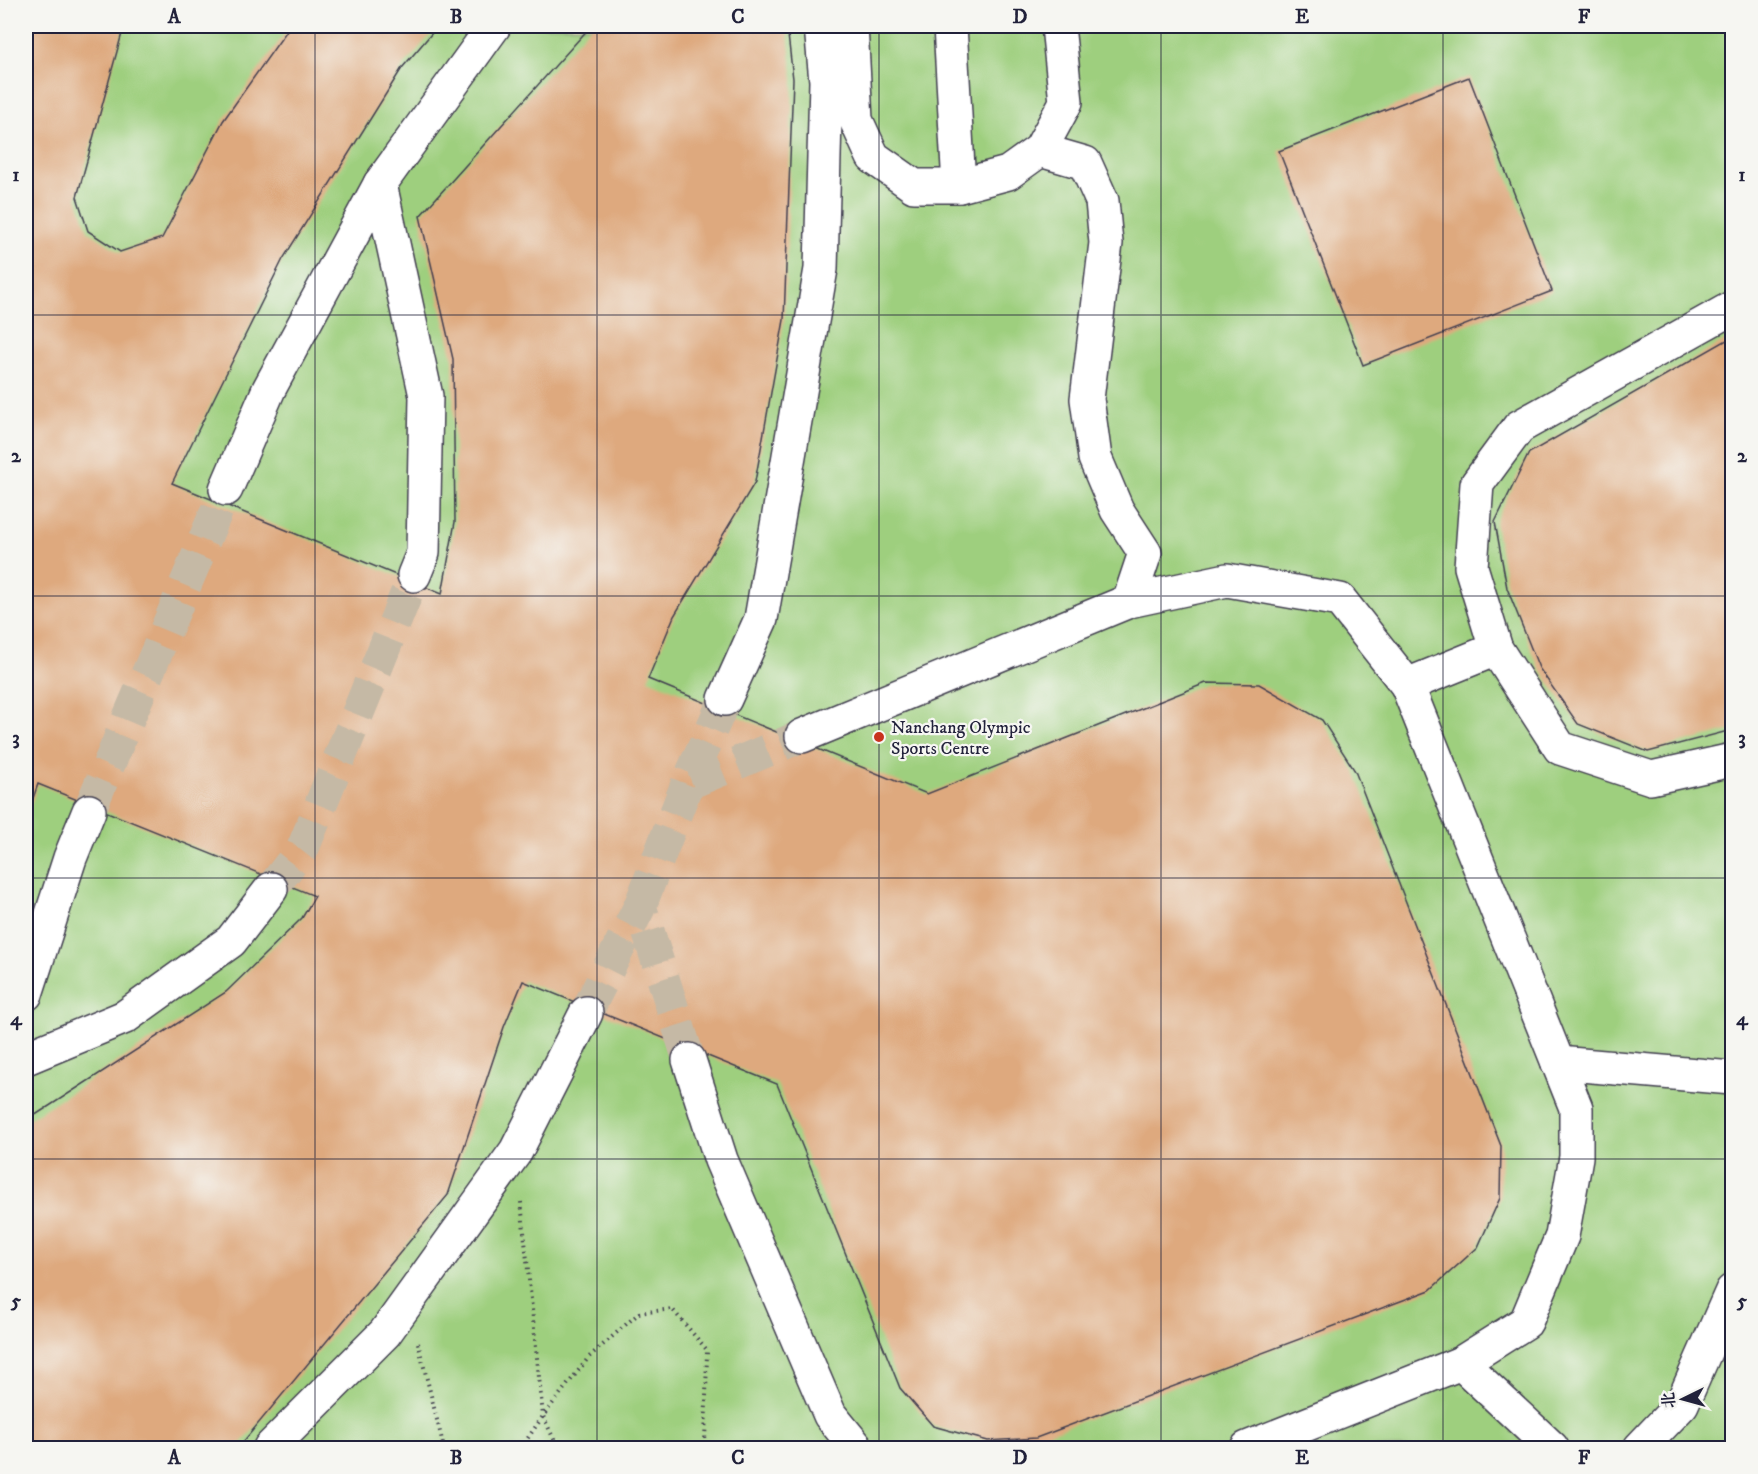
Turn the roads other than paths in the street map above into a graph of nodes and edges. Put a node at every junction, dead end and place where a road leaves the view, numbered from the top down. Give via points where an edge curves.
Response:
1 (494, 26) edge
2 (821, 26) edge
3 (851, 26) edge
4 (950, 26) edge
5 (1058, 26) edge
6 (840, 84) junction
7 (1040, 150) junction
8 (380, 184) junction
9 (959, 186) junction
10 (1732, 308) edge
11 (226, 489) tunnel mouth
12 (414, 574) tunnel mouth
13 (1129, 601) junction
14 (1496, 649) junction
15 (1407, 685) junction
16 (725, 699) tunnel mouth
17 (802, 736) tunnel mouth
18 (1732, 760) edge
19 (89, 811) tunnel mouth
20 (271, 889) tunnel mouth
21 (26, 994) edge
22 (586, 1013) tunnel mouth
23 (26, 1058) edge
24 (689, 1060) tunnel mouth
25 (1558, 1063) junction
26 (1732, 1078) edge
27 (1732, 1291) edge
28 (1461, 1363) junction
29 (270, 1449) edge
30 (857, 1449) edge
31 (1247, 1449) edge
32 (1552, 1449) edge
33 (1641, 1449) edge

1 - 8 street
2 - 6 street
3 - 6 street
4 - 9 street
5 - 7 street via 1066,102
6 - 9 street via 873,157 914,186
6 - 16 street via 821,269 761,619
7 - 9 street via 1008,173
7 - 13 street via 1085,163 1102,201 1106,243 1087,399 1095,458 1117,510 1145,553
8 - 11 street via 269,389
8 - 12 street via 426,396 423,553
10 - 14 street via 1520,427 1477,484 1471,567
13 - 15 street via 1227,580 1340,600
13 - 17 street
14 - 15 street
14 - 18 street via 1560,748 1651,778
15 - 25 street
19 - 21 street
20 - 23 street via 231,940 125,1017
22 - 29 street via 516,1151 385,1333
24 - 30 street via 721,1160 830,1415
25 - 26 street
25 - 28 street via 1576,1108 1576,1157 1562,1236 1526,1322
27 - 33 street via 1682,1404
28 - 31 street
28 - 32 street

